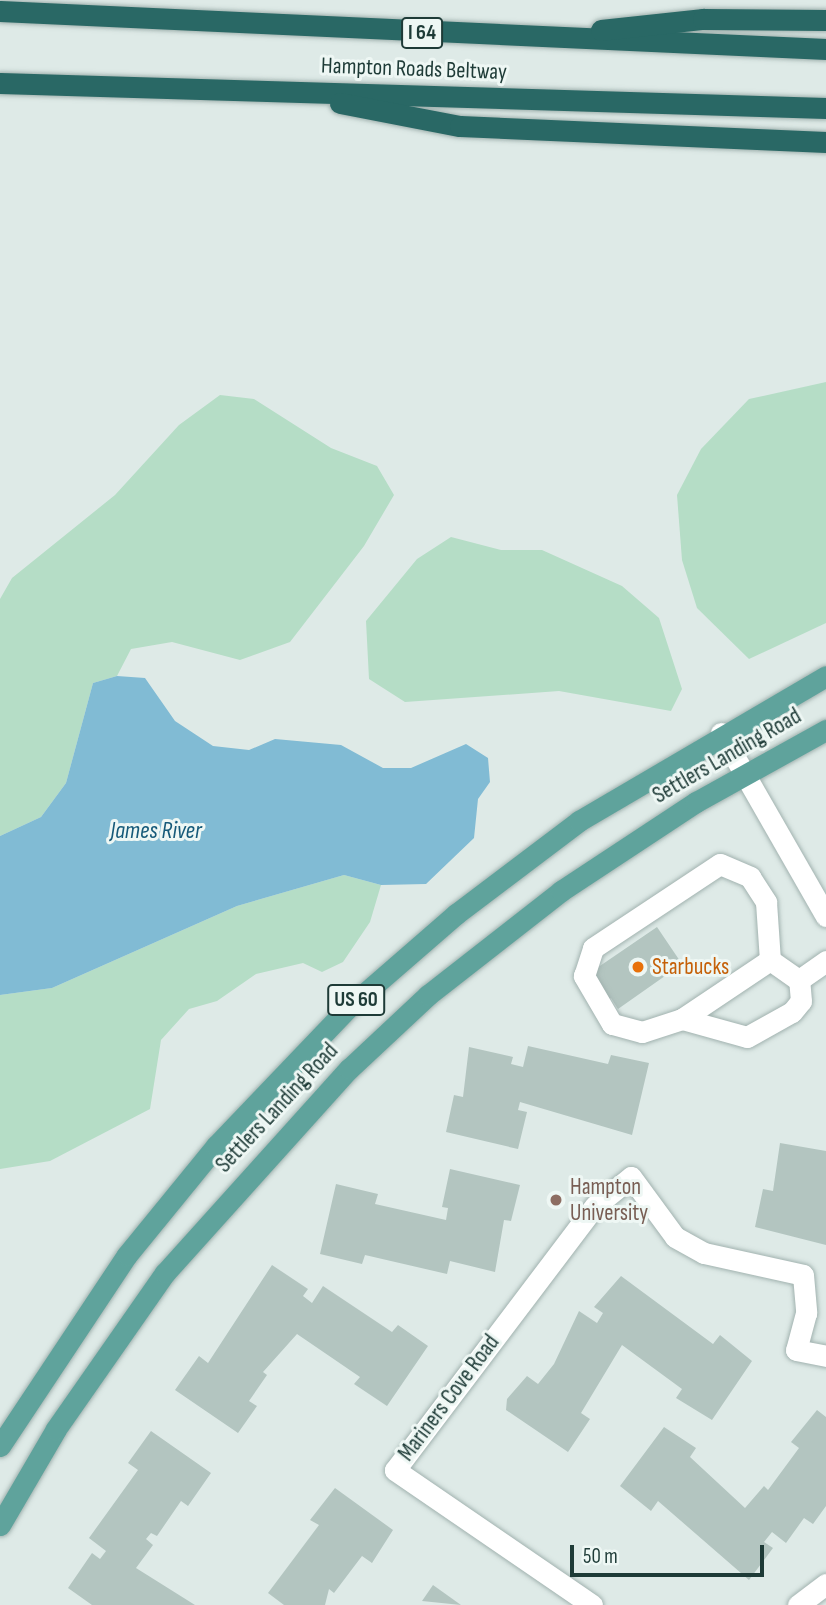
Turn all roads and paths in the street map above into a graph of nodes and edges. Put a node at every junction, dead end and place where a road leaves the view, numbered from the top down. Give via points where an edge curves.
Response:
1 (9, 11) edge
2 (826, 20) edge
3 (531, 38) junction
4 (826, 49) edge
5 (0, 83) edge
6 (276, 91) junction
7 (826, 108) edge
8 (826, 142) edge
9 (826, 676) edge
10 (826, 730) edge
11 (721, 733) junction
12 (745, 774) junction
13 (826, 916) edge
14 (770, 960) junction
15 (826, 961) edge
16 (799, 980) junction
17 (682, 1019) junction
18 (826, 1356) edge
19 (0, 1446) edge
20 (0, 1525) edge
21 (826, 1584) edge
22 (592, 1605) edge
23 (798, 1605) edge

1 - 3 highway, Hampton Roads Beltway / I 64
2 - 3 highway via 703,19
3 - 4 highway, Hampton Roads Beltway / I 64
5 - 6 highway, Hampton Roads Beltway
6 - 7 highway, Hampton Roads Beltway
6 - 8 highway via 460,126
9 - 11 main road, Settlers Landing Road / US 60
10 - 12 main road, Settlers Landing Road / US 60
11 - 12 street
11 - 19 main road, Settlers Landing Road / US 60 via 497,881 391,968 285,1070 127,1255
12 - 13 street
12 - 20 main road, Settlers Landing Road / US 60 via 628,845 494,942 317,1101 165,1273 56,1429
14 - 16 street
14 - 17 street
14 - 17 street via 766,902 750,877 720,864 593,948 584,976 612,1024 642,1032
15 - 16 street
16 - 17 street via 801,1001 792,1012 747,1037
18 - 22 street, Mariners Cove Road via 796,1350 806,1313 803,1275 704,1253 675,1237 631,1177 595,1206 395,1470
21 - 23 street

